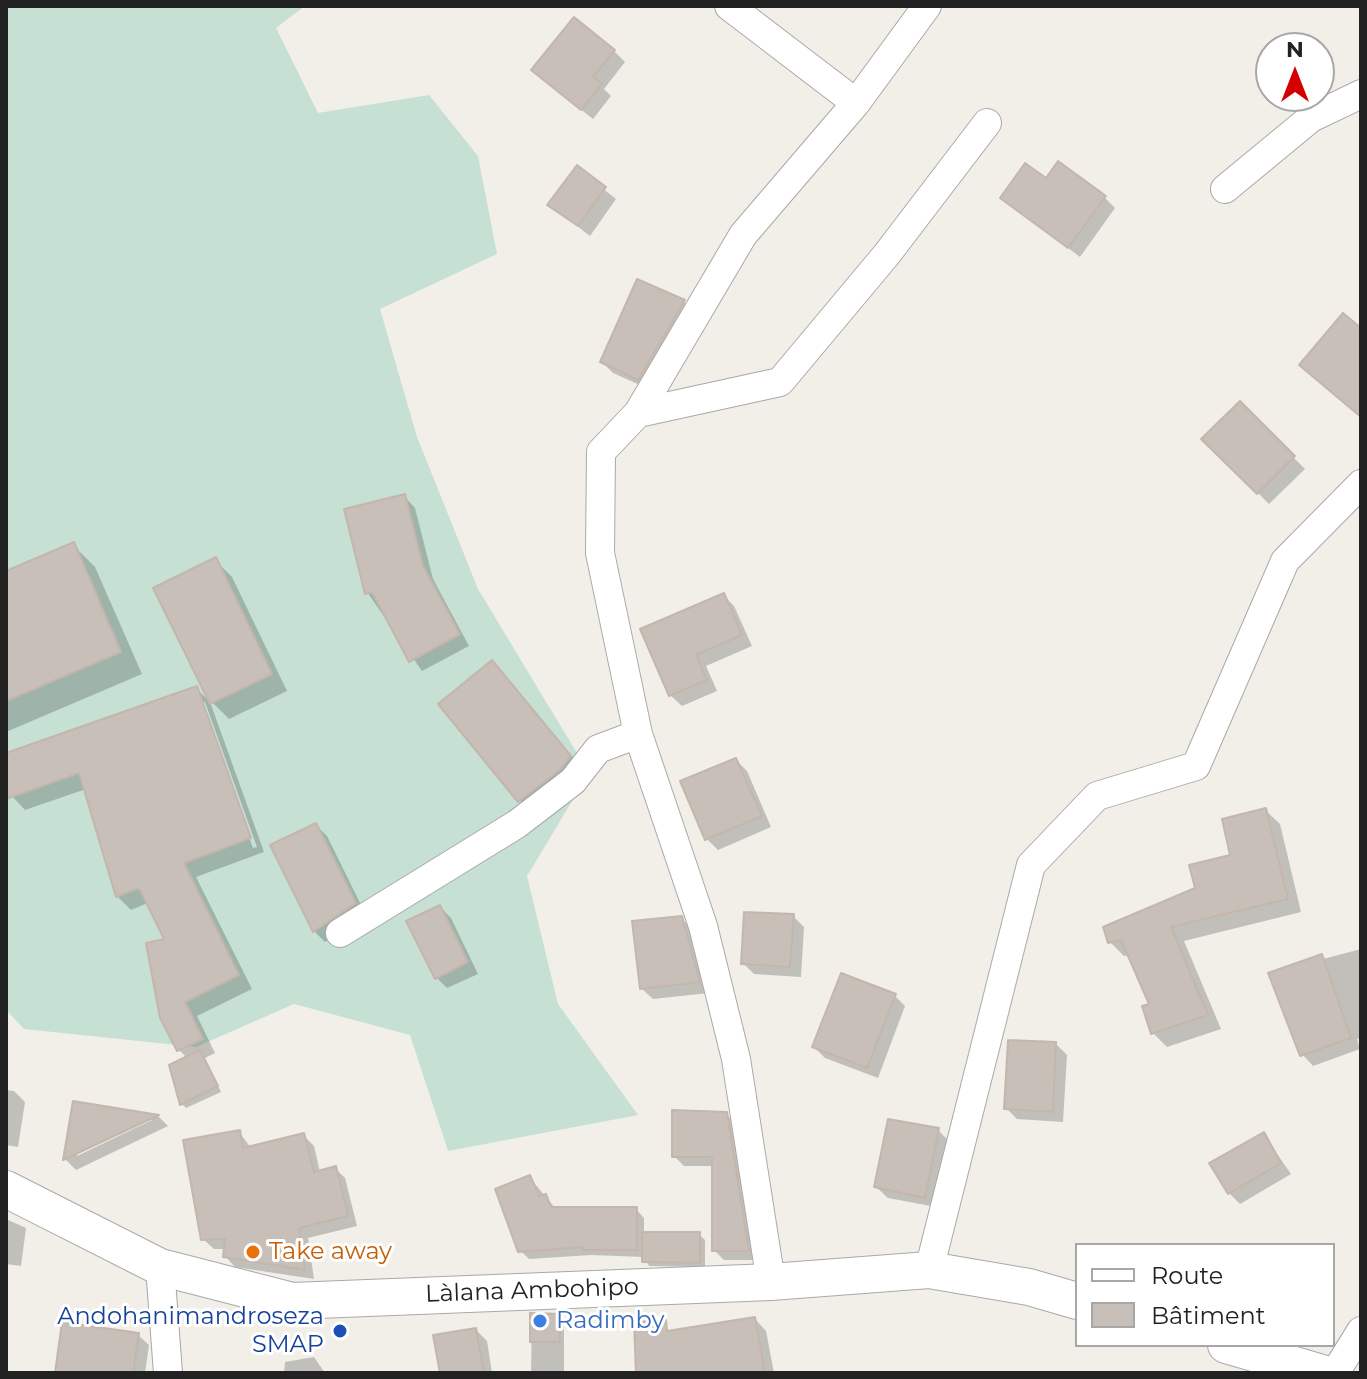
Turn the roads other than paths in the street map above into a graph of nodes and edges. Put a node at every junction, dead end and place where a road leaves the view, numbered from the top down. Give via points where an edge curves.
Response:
1 (729, 6) edge
2 (927, 6) edge
3 (1361, 94) edge
4 (856, 103) junction
5 (987, 123) dead end
6 (1225, 189) dead end
7 (638, 413) junction
8 (1361, 484) edge
9 (638, 734) junction
10 (340, 933) dead end
11 (6, 1189) edge
12 (160, 1267) junction
13 (929, 1270) junction
14 (771, 1282) junction
15 (1075, 1300) edge
16 (1361, 1331) edge
17 (1233, 1347) edge
18 (168, 1373) edge
19 (1322, 1373) edge
20 (1335, 1373) edge

1 - 4 street
2 - 4 street
3 - 6 street via 1311,118
4 - 7 street via 743,235
5 - 7 street via 780,382
7 - 9 street via 601,452 600,553
8 - 13 street via 1285,561 1196,766 1097,796 1031,865
9 - 10 street via 598,749 573,781 517,824
9 - 14 street via 703,926 736,1059
11 - 12 street, Làlana Ambohipo
12 - 14 street, Làlana Ambohipo via 292,1301
12 - 18 street
13 - 14 street, Làlana Ambohipo
13 - 15 street, Làlana Ambohipo
16 - 20 street
17 - 19 street

